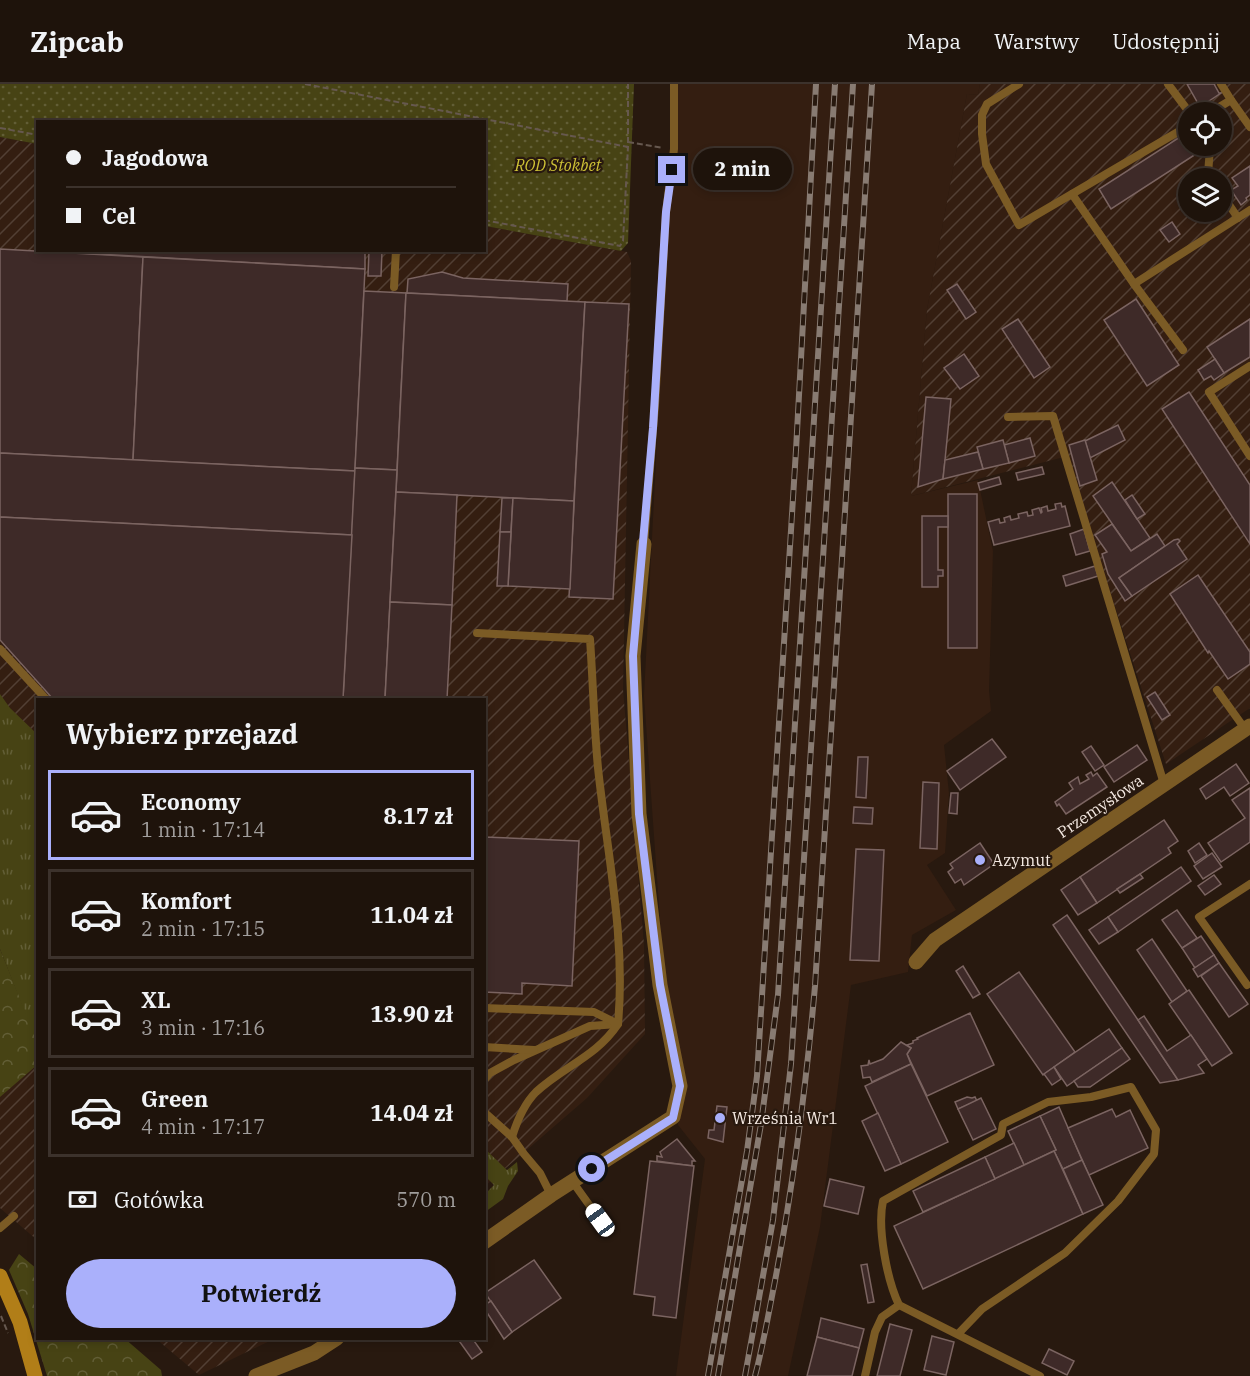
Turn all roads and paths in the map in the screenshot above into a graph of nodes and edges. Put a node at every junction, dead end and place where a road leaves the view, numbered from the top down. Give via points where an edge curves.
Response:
1 (305, 84) edge
2 (628, 84) edge
3 (674, 84) edge
4 (1019, 84) edge
5 (1168, 84) edge
6 (1221, 84) edge
7 (1231, 100) junction
8 (1182, 102) edge
9 (1228, 102) edge
10 (0, 128) edge
11 (1250, 128) edge
12 (1178, 132) edge
13 (36, 135) edge
14 (628, 142) junction
15 (628, 147) junction
16 (674, 149) junction
17 (1072, 194) junction
18 (1232, 209) edge
19 (1250, 210) edge
20 (1238, 218) junction
21 (486, 220) edge
22 (396, 252) edge
23 (1134, 285) junction
24 (394, 287) dead end
25 (1183, 350) dead end
26 (1250, 366) edge
27 (1008, 417) dead end
28 (1250, 456) edge
29 (644, 544) joint
30 (477, 633) dead end
31 (0, 649) edge
32 (1218, 690) dead end
33 (45, 698) edge
34 (1248, 727) edge
35 (1164, 784) junction
36 (1250, 884) edge
37 (916, 962) dead end
38 (1246, 985) dead end
39 (486, 1008) edge
40 (618, 1024) junction
41 (486, 1047) edge
42 (538, 1050) junction
43 (486, 1078) edge
44 (486, 1114) edge
45 (512, 1137) junction
46 (572, 1181) junction
47 (551, 1195) junction
48 (14, 1216) dead end
49 (600, 1220) dead end
50 (0, 1228) edge
51 (486, 1241) edge
52 (0, 1276) edge
53 (899, 1305) junction
54 (958, 1334) junction
55 (334, 1340) edge
56 (35, 1376) edge
57 (256, 1376) edge
58 (865, 1376) edge
59 (1040, 1376) edge

1 - 15 path
2 - 14 path
3 - 16 lane
4 - 17 lane via 987,104 982,116 986,164 1019,225
5 - 8 lane
6 - 7 lane
7 - 9 lane
7 - 11 lane
10 - 13 path
12 - 17 lane
14 - 15 path
14 - 16 path
15 - 21 path via 620,246
16 - 29 lane via 666,212
17 - 23 lane
18 - 20 lane
19 - 20 lane
20 - 23 lane
22 - 24 lane
23 - 25 lane
26 - 28 lane via 1209,392
27 - 35 lane via 1053,416
29 - 46 street via 633,656 639,814 660,985 680,1086 673,1118
30 - 40 lane via 590,639 598,767 621,970
31 - 33 lane
32 - 34 lane
34 - 35 street, Przemysłowa
35 - 37 street, Przemysłowa via 935,940
36 - 38 lane via 1199,917
39 - 40 lane via 594,1012
40 - 42 lane via 591,1026
40 - 45 lane via 596,1050 535,1093 519,1116
41 - 42 lane
42 - 43 lane
44 - 45 lane
45 - 47 lane via 540,1173
46 - 47 street
46 - 49 lane
47 - 51 street
48 - 50 lane
52 - 56 street via 20,1322
53 - 54 lane
53 - 54 lane via 884,1243 880,1213 883,1201 1001,1135 1004,1124 1048,1102 1091,1098 1131,1087 1156,1130 1154,1154 1118,1201 1065,1253 982,1309
53 - 58 lane via 882,1317
54 - 59 lane
55 - 57 street via 314,1353

